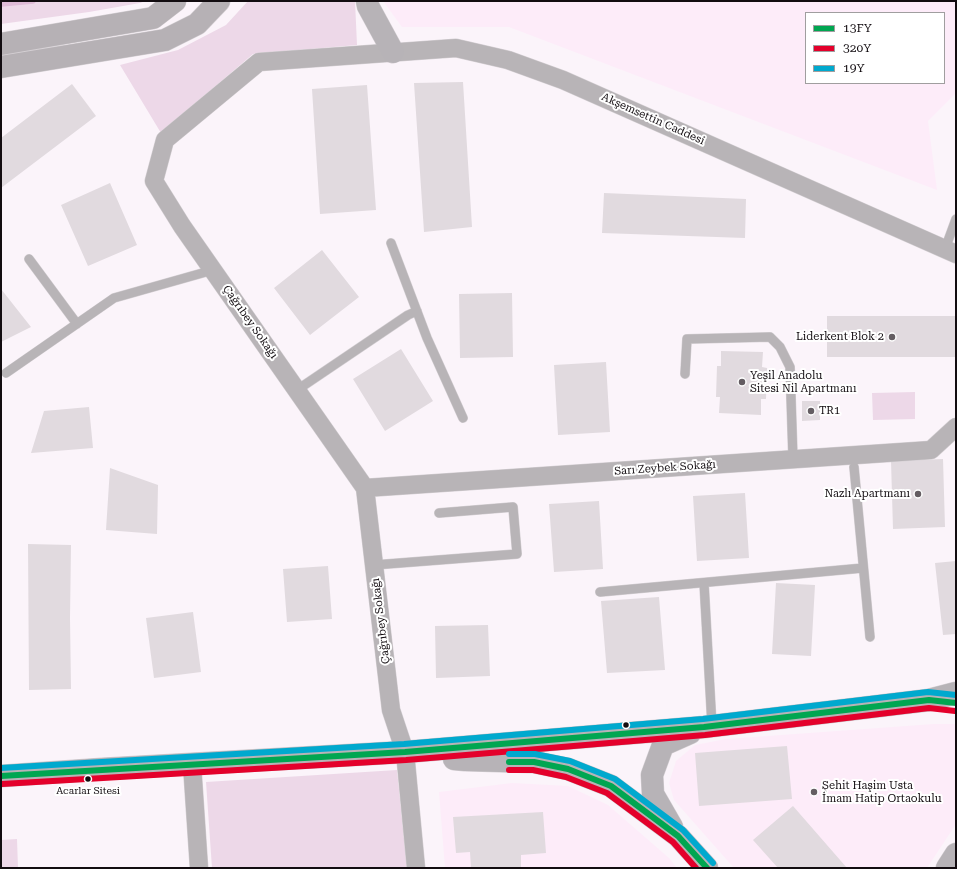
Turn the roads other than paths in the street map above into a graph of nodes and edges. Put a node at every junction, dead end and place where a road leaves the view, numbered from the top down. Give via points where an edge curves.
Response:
1 (175, 1) edge
2 (219, 1) edge
3 (367, 1) edge
4 (1, 44) edge
5 (394, 52) junction
6 (1, 67) edge
7 (956, 219) edge
8 (391, 243) dead end
9 (950, 251) edge
10 (28, 259) dead end
11 (213, 270) junction
12 (417, 311) junction
13 (77, 324) junction
14 (6, 373) dead end
15 (685, 374) dead end
16 (297, 390) junction
17 (463, 418) dead end
18 (956, 426) edge
19 (793, 459) junction
20 (854, 468) dead end
21 (366, 488) junction
22 (439, 513) dead end
23 (374, 565) junction
24 (863, 568) junction
25 (704, 582) junction
26 (600, 592) dead end
27 (870, 637) dead end
28 (956, 693) edge
29 (929, 700) junction
30 (956, 703) edge
31 (708, 727) junction
32 (406, 752) junction
33 (192, 764) junction
34 (1, 776) edge
35 (678, 836) junction
36 (956, 854) edge
37 (199, 868) edge
38 (416, 868) edge
39 (707, 868) edge
40 (947, 868) edge

1 - 4 highway via 152,18
2 - 6 highway via 197,24 165,40
3 - 5 main road
5 - 9 street, Akşemsettin Caddesi via 456,48 508,60 550,75
5 - 11 street, Çağrıbey Sokağı via 259,62 165,140 154,181
7 - 9 lane
8 - 12 lane
10 - 13 lane
11 - 13 lane via 114,298
11 - 16 street, Çağrıbey Sokağı
12 - 16 lane
12 - 17 lane
13 - 14 lane
15 - 19 lane via 687,339 770,337 780,347 790,367
16 - 21 street, Çağrıbey Sokağı
18 - 19 street, Sarı Zeybek Sokağı via 931,450
19 - 21 street, Sarı Zeybek Sokağı
20 - 24 lane
21 - 23 street, Çağrıbey Sokağı
22 - 23 lane via 513,507 517,554
23 - 32 street, Çağrıbey Sokağı via 391,710
24 - 25 lane
24 - 27 lane
25 - 26 lane
25 - 31 lane
28 - 29 main road
29 - 30 main road
29 - 31 main road
31 - 32 main road
31 - 35 main road via 663,744 652,775 653,794
32 - 33 main road
32 - 35 main road via 465,760 534,762 568,769 611,786
32 - 38 street, Çağrıbey Sokağı
33 - 34 main road
33 - 37 street
35 - 39 main road
36 - 40 main road

